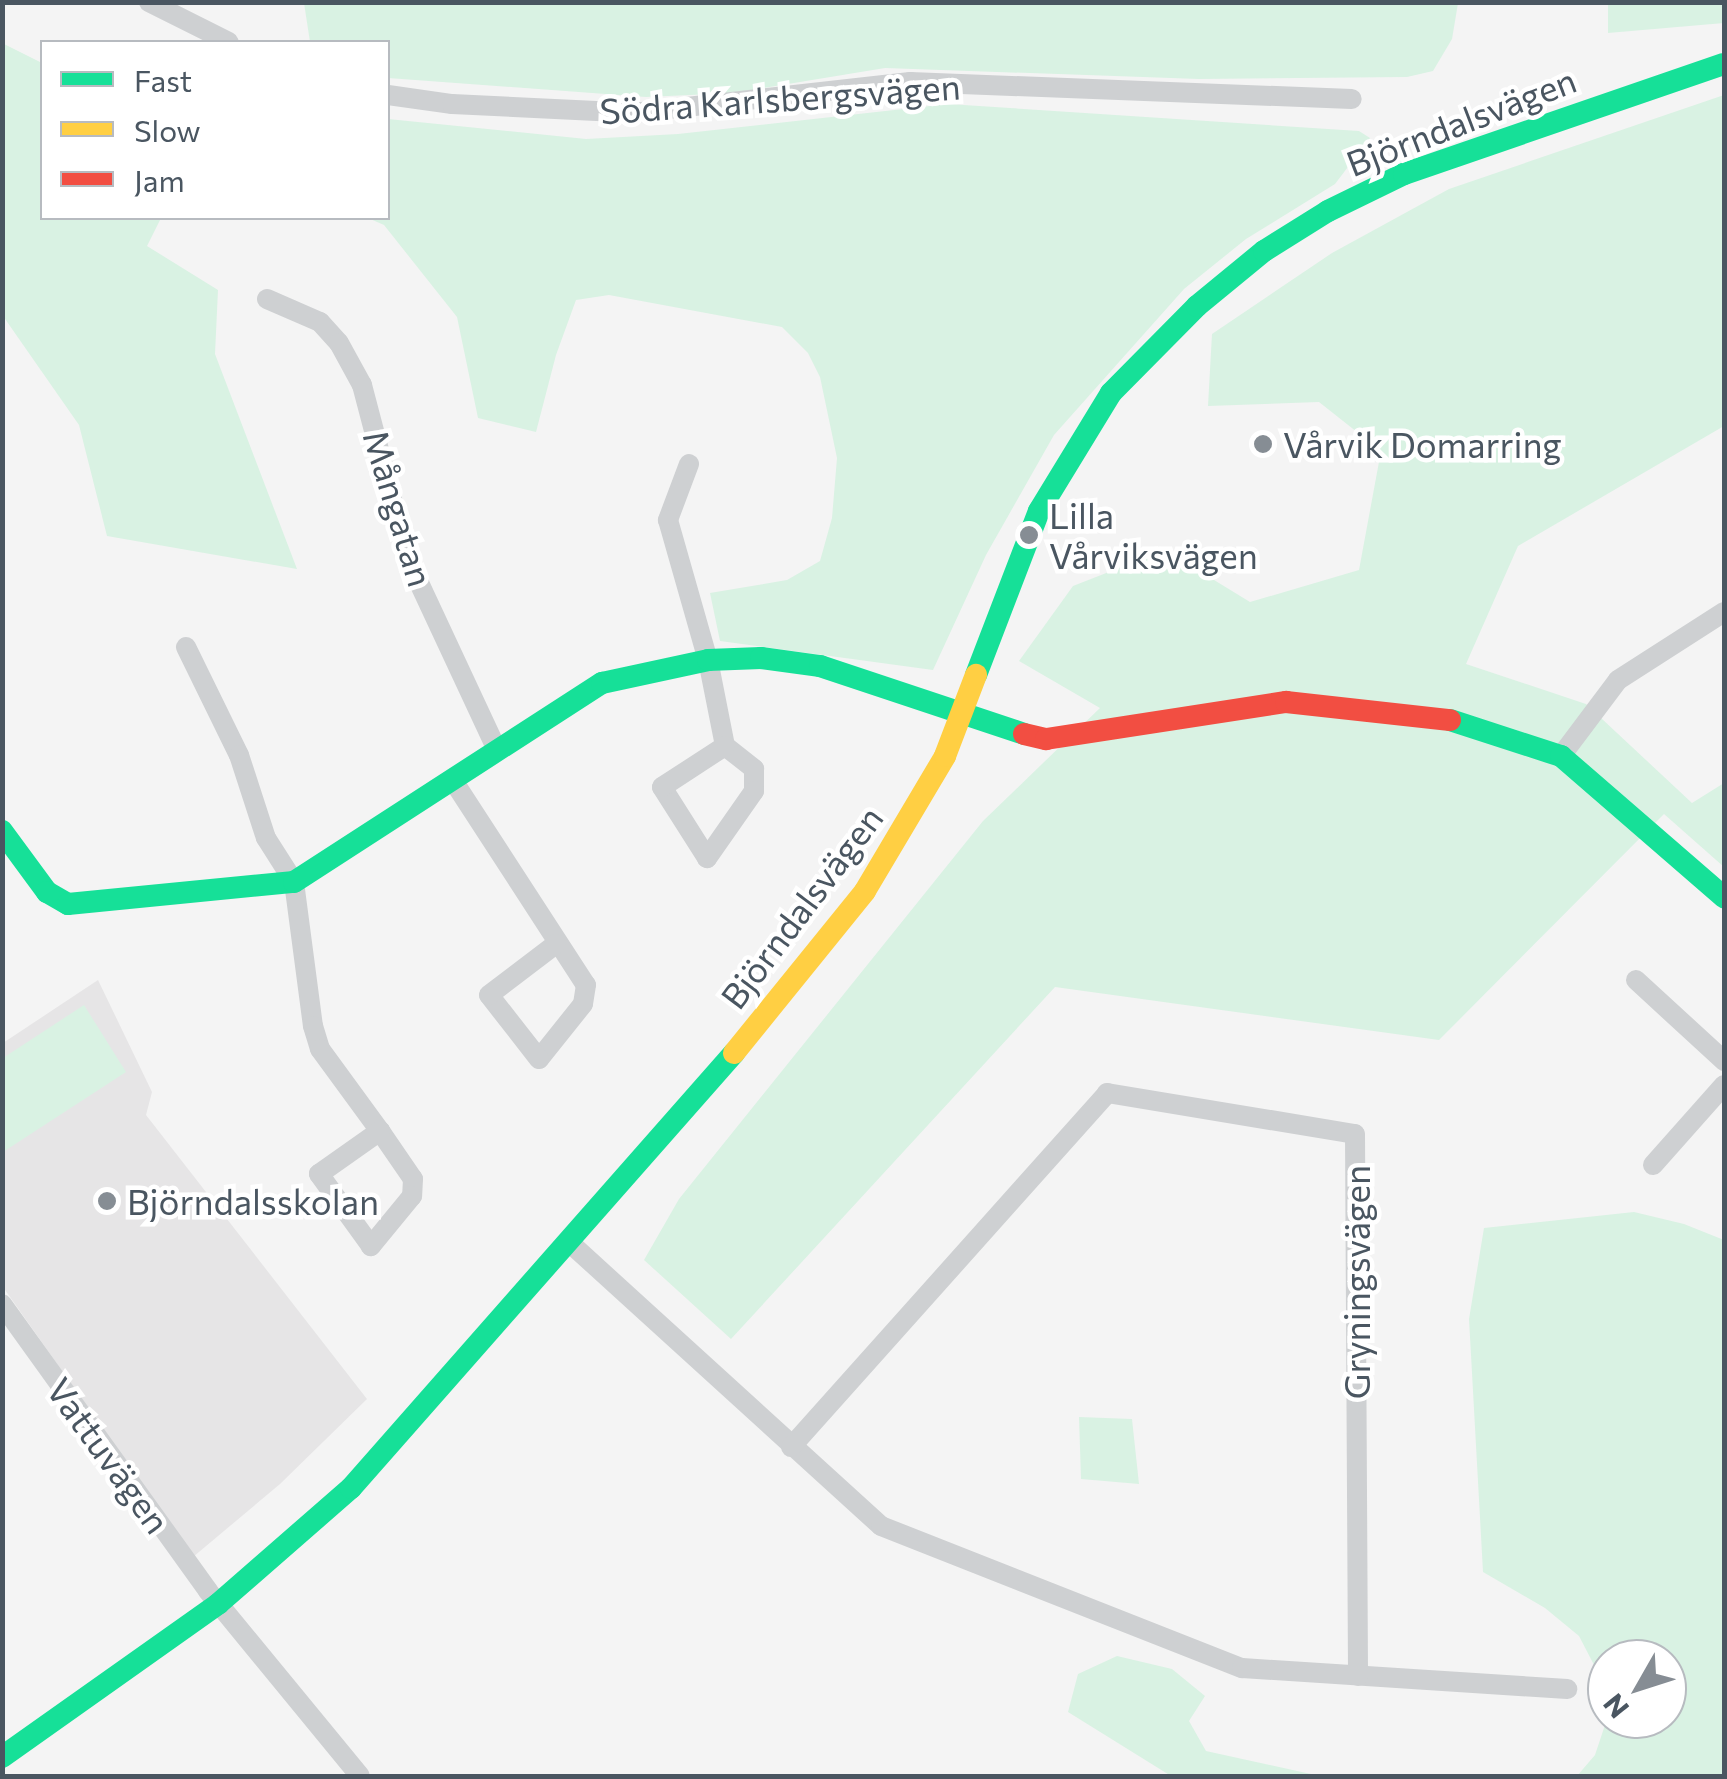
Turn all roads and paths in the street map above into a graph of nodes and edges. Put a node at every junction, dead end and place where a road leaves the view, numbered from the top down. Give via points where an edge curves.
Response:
1 (149, 2) edge
2 (225, 40) edge
3 (1724, 64) edge
4 (390, 95) edge
5 (1352, 99) dead end
6 (267, 299) dead end
7 (689, 464) dead end
8 (1724, 612) edge
9 (186, 648) dead end
10 (708, 660) junction
11 (959, 712) junction
12 (725, 746) junction
13 (497, 750) junction
14 (1561, 756) junction
15 (454, 782) junction
16 (2, 831) edge
17 (294, 882) junction
18 (1724, 897) edge
19 (556, 944) junction
20 (1636, 980) dead end
21 (1724, 1061) edge
22 (1724, 1085) edge
23 (380, 1131) junction
24 (1653, 1164) dead end
25 (570, 1243) junction
26 (2, 1304) edge
27 (791, 1448) junction
28 (218, 1604) junction
29 (1358, 1676) junction
30 (1566, 1689) dead end
31 (2, 1757) edge
32 (360, 1776) edge

1 - 2 street
3 - 11 street, Björndalsvägen via 1404,174 1280,241 1197,306 1111,394 1039,511
4 - 5 street, Södra Karlsbergsvägen via 633,113 910,82
6 - 13 street, Mångatan via 320,322 362,385 407,557
7 - 10 street via 668,520
8 - 14 street via 1618,680
9 - 17 street via 239,755 266,838
10 - 11 street via 820,666
10 - 12 street
10 - 13 street via 602,683
11 - 14 street via 1046,738 1286,702 1436,715
11 - 25 street, Björndalsvägen via 919,806 865,891 790,989
12 - 12 street via 754,769 754,791 707,858 662,787
13 - 15 street
14 - 18 street
15 - 17 street
15 - 19 street
16 - 17 street via 48,892 68,904
17 - 23 street via 312,1026 320,1049
19 - 19 street via 489,995 540,1058 583,1004 586,985
20 - 21 street
22 - 24 street
23 - 23 street via 318,1174 370,1246 412,1196 412,1179
25 - 27 street
25 - 28 street, Björndalsvägen via 352,1488
26 - 28 street, Vattuvägen
27 - 29 street via 880,1526 1242,1668
27 - 29 street, Gryningsvägen via 1107,1094 1355,1134
28 - 31 street, Björndalsvägen
28 - 32 street
29 - 30 street

